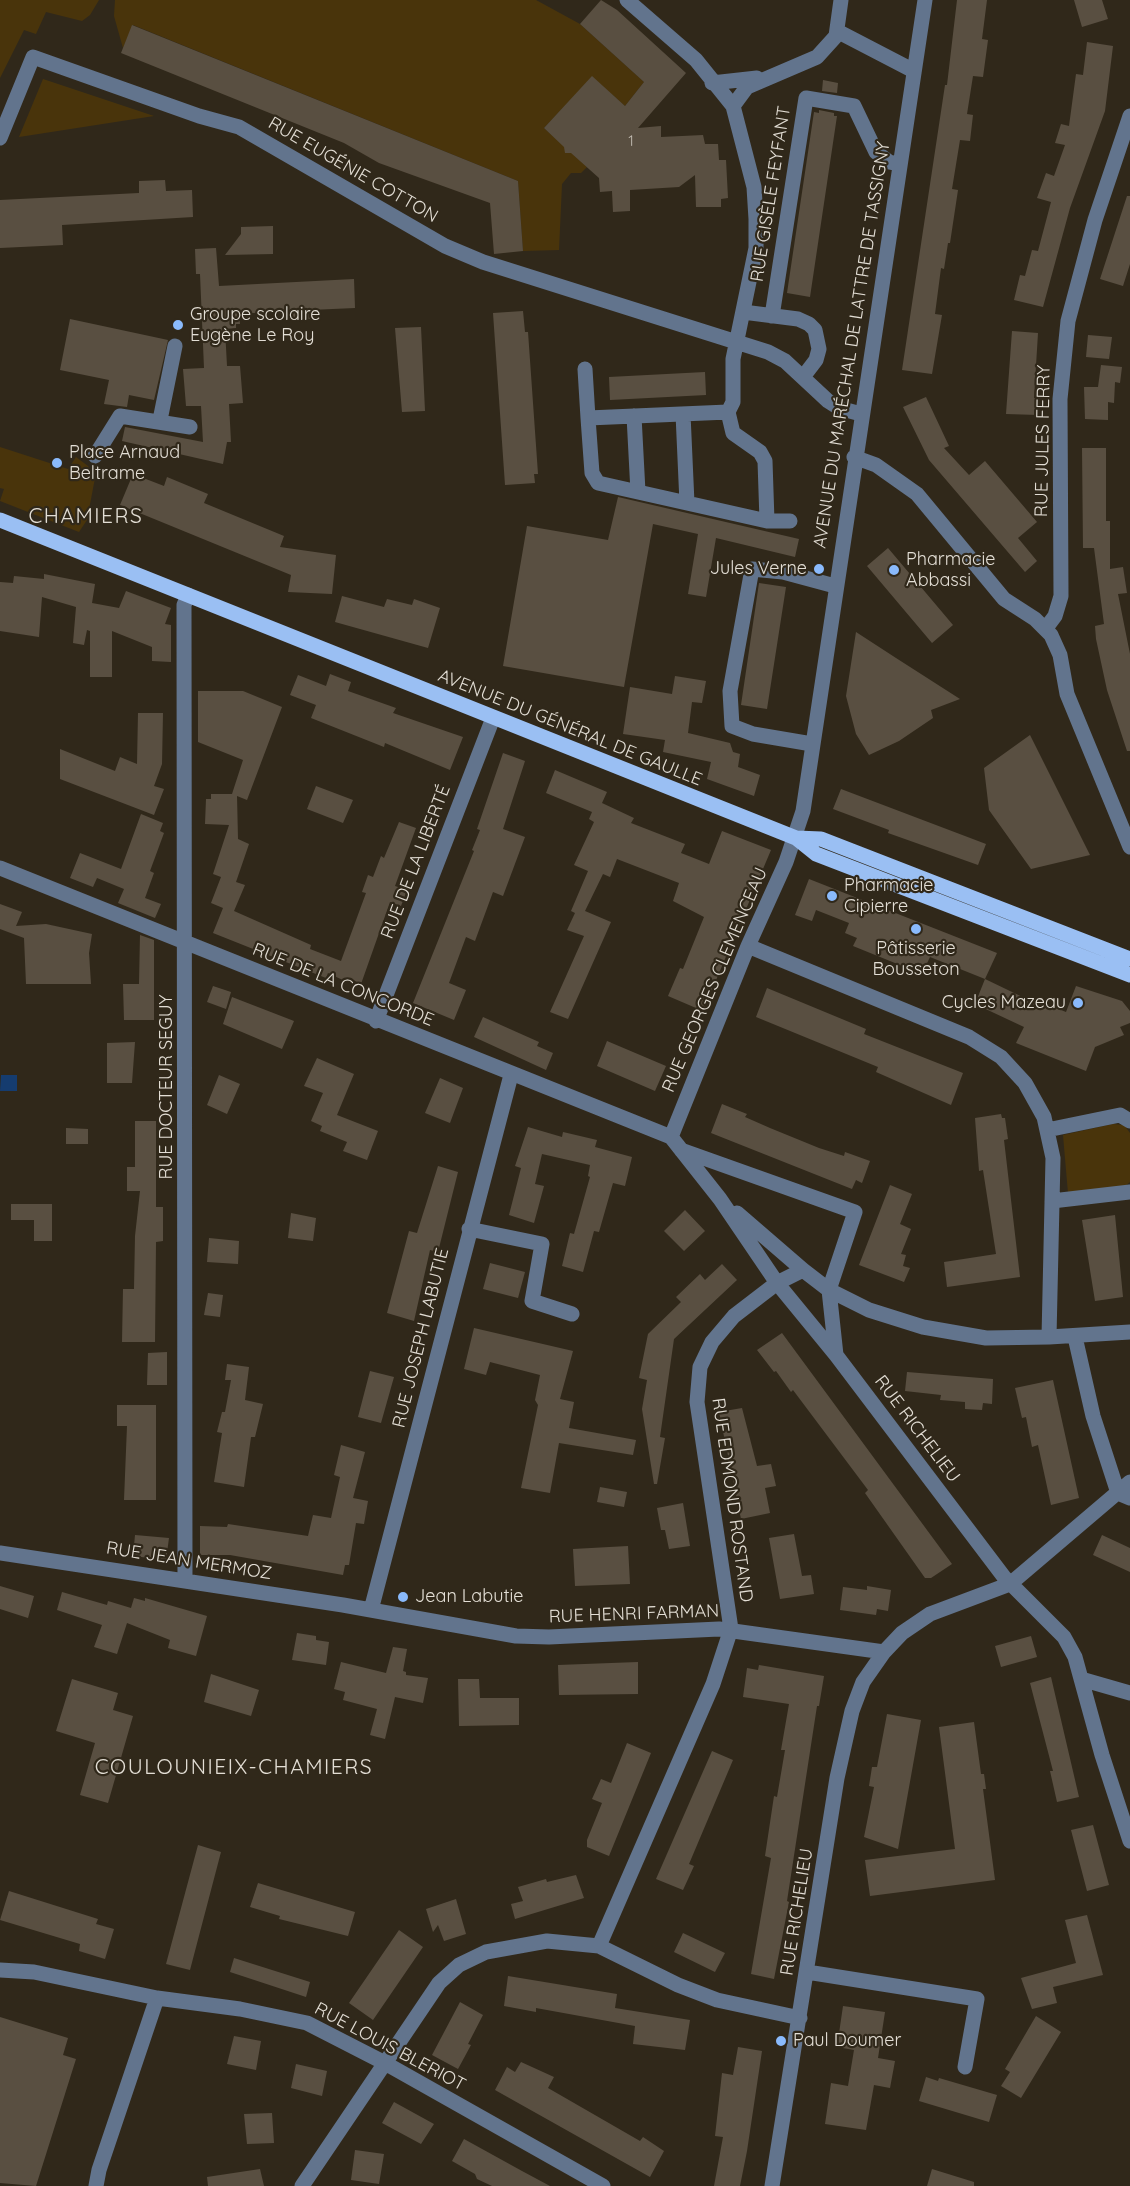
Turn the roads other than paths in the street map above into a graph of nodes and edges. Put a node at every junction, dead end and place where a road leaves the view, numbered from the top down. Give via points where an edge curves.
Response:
1 (627, 0) edge
2 (841, 0) edge
3 (921, 0) edge
4 (837, 31) junction
5 (796, 66) junction
6 (914, 71) junction
7 (712, 83) junction
8 (733, 105) junction
9 (1130, 116) edge
10 (0, 138) edge
11 (899, 164) junction
12 (743, 312) junction
13 (772, 316) junction
14 (737, 341) junction
15 (175, 346) dead end
16 (585, 369) dead end
17 (803, 377) junction
18 (728, 412) junction
19 (683, 414) junction
20 (861, 414) junction
21 (634, 416) junction
22 (588, 418) junction
23 (160, 420) junction
24 (190, 427) dead end
25 (95, 456) dead end
26 (854, 458) junction
27 (638, 492) junction
28 (687, 503) junction
29 (0, 520) edge
30 (767, 521) junction
31 (790, 521) dead end
32 (835, 586) junction
33 (188, 595) junction
34 (1046, 628) junction
35 (492, 718) junction
36 (812, 744) junction
37 (796, 838) junction
38 (1130, 847) edge
39 (0, 868) edge
40 (186, 941) junction
41 (748, 946) junction
42 (1130, 959) edge
43 (1130, 975) edge
44 (376, 1021) junction
45 (511, 1075) junction
46 (1130, 1121) edge
47 (1047, 1130) junction
48 (671, 1137) junction
49 (681, 1150) junction
50 (1130, 1192) edge
51 (720, 1199) junction
52 (1052, 1201) junction
53 (469, 1229) junction
54 (802, 1270) junction
55 (777, 1283) junction
56 (829, 1290) junction
57 (572, 1314) dead end
58 (1130, 1332) edge
59 (1049, 1337) junction
60 (1075, 1337) junction
61 (836, 1355) junction
62 (1130, 1482) edge
63 (1124, 1496) edge
64 (0, 1553) edge
65 (185, 1580) junction
66 (1010, 1584) junction
67 (371, 1610) junction
68 (730, 1629) junction
69 (884, 1652) junction
70 (1081, 1679) junction
71 (1130, 1693) edge
72 (1130, 1841) edge
73 (599, 1946) junction
74 (0, 1970) edge
75 (807, 1972) junction
76 (157, 1998) junction
77 (800, 2018) junction
78 (383, 2062) junction
79 (965, 2067) dead end
80 (96, 2186) edge
81 (302, 2186) edge
82 (603, 2186) edge
83 (772, 2186) edge

1 - 7 street via 696,60
2 - 4 street
3 - 6 street, AVENUE DU MARÉCHAL DE LATTRE DE TASSIGNY
4 - 5 street via 817,57
4 - 6 street
5 - 7 street via 750,80
5 - 8 street via 747,87
6 - 11 street, AVENUE DU MARÉCHAL DE LATTRE DE TASSIGNY
7 - 8 street
8 - 12 street via 754,187 756,219 756,248
9 - 34 street, RUE JULES FERRY via 1095,220 1068,321 1060,399 1061,596 1055,616
10 - 14 street, RUE EUGÉNIE COTTON via 33,57 239,127 445,246 483,262
11 - 13 street, RUE GISÈLE FEYFANT via 876,152 854,106 806,98
11 - 20 street, AVENUE DU MARÉCHAL DE LATTRE DE TASSIGNY
12 - 13 street
12 - 14 street
13 - 17 street via 798,319 815,330 819,350
14 - 17 street via 777,356
14 - 18 street via 732,368 733,402
15 - 23 street
16 - 22 street
17 - 20 street via 828,401
18 - 19 street
18 - 30 street via 733,433 760,452 765,461
19 - 21 street
19 - 28 street
20 - 26 street, AVENUE DU MARÉCHAL DE LATTRE DE TASSIGNY
21 - 22 street
21 - 27 street
22 - 27 street via 592,472 598,483
23 - 24 street
23 - 25 street via 120,416
26 - 32 street, AVENUE DU MARÉCHAL DE LATTRE DE TASSIGNY
26 - 34 street via 876,465 917,495 1004,599
27 - 28 street
28 - 30 street
29 - 33 main road, AVENUE DU GÉNÉRAL DE GAULLE
30 - 31 street
32 - 36 street, AVENUE DU MARÉCHAL DE LATTRE DE TASSIGNY
32 - 36 street via 783,572 752,569 730,691 732,726 753,735
33 - 35 main road, AVENUE DU GÉNÉRAL DE GAULLE
33 - 40 street, RUE DOCTEUR SEGUY via 184,605
34 - 38 street via 1060,655 1067,694
35 - 37 main road, AVENUE DU GÉNÉRAL DE GAULLE
35 - 44 street, RUE DE LA LIBERTÉ
36 - 37 street, AVENUE DU MARÉCHAL DE LATTRE DE TASSIGNY
37 - 41 street, RUE GEORGES CLEMENCEAU
37 - 42 main road, AVENUE DU GÉNÉRAL DE GAULLE via 821,839
37 - 43 main road via 816,854
39 - 40 street, RUE DE LA CONCORDE
40 - 44 street, RUE DE LA CONCORDE
40 - 65 street, RUE DOCTEUR SEGUY
41 - 47 street via 969,1037 1001,1057 1025,1083
41 - 48 street, RUE GEORGES CLEMENCEAU
44 - 45 street, RUE DE LA CONCORDE
45 - 48 street, RUE DE LA CONCORDE
45 - 53 street, RUE JOSEPH LABUTIE
46 - 47 street via 1120,1115
47 - 52 street via 1053,1158
48 - 49 street
49 - 51 street
49 - 56 street via 855,1212
50 - 52 street
51 - 54 street
51 - 55 street, RUE RICHELIEU
52 - 59 street
53 - 57 street via 542,1244 532,1301
53 - 67 street, RUE JOSEPH LABUTIE
54 - 55 street, RUE EDMOND ROSTAND
54 - 56 street
55 - 61 street, RUE RICHELIEU
55 - 68 street, RUE EDMOND ROSTAND via 734,1316 712,1342 699,1367 696,1387
56 - 59 street via 869,1310 923,1327 986,1338
56 - 61 street
58 - 60 street
59 - 60 street
60 - 63 street via 1093,1416
61 - 66 street, RUE RICHELIEU
62 - 63 street
63 - 66 street
64 - 65 street, RUE JEAN MERMOZ
65 - 67 street, RUE JEAN MERMOZ
66 - 69 street via 930,1614 902,1633
66 - 70 street, RUE RICHELIEU via 1064,1637
67 - 68 street, RUE HENRI FARMAN via 516,1636
68 - 69 street, RUE HENRI FARMAN
68 - 73 street, RUE EDMOND ROSTAND via 713,1684
69 - 75 street, RUE RICHELIEU via 863,1682 852,1711 837,1778
70 - 71 street
70 - 72 street, RUE RICHELIEU
73 - 77 street via 717,2000
73 - 78 street via 547,1941 515,1945 486,1952 459,1965 439,1983
74 - 76 street, RUE LOUIS BLERIOT via 34,1972
75 - 77 street, RUE RICHELIEU
75 - 79 street via 977,1999
76 - 78 street, RUE LOUIS BLERIOT via 307,2023
76 - 80 street
77 - 83 street, RUE RICHELIEU
78 - 81 street
78 - 82 street, RUE LOUIS BLERIOT

